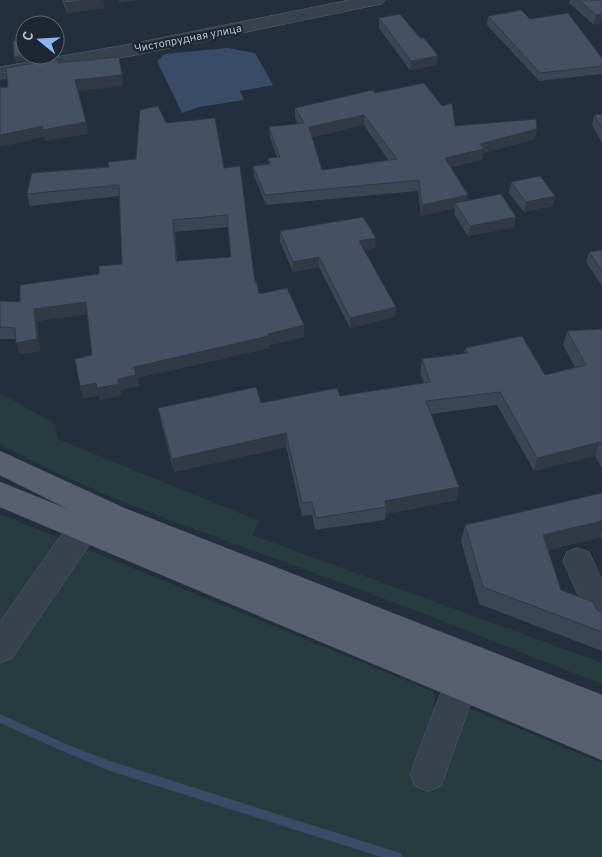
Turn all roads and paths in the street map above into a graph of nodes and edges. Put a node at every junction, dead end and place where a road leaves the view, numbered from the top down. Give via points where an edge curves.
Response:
1 (376, 0) edge
2 (0, 73) edge
3 (0, 462) edge
4 (0, 494) edge
5 (83, 529) junction
6 (578, 561) dead end
7 (602, 614) edge
8 (0, 648) edge
9 (460, 685) junction
10 (602, 711) edge
11 (602, 743) edge
12 (428, 774) dead end

1 - 2 street, Чистопрудная улица
3 - 10 main road via 114,517
4 - 5 main road
5 - 8 street
5 - 9 main road
6 - 7 street
9 - 11 main road
9 - 12 street

